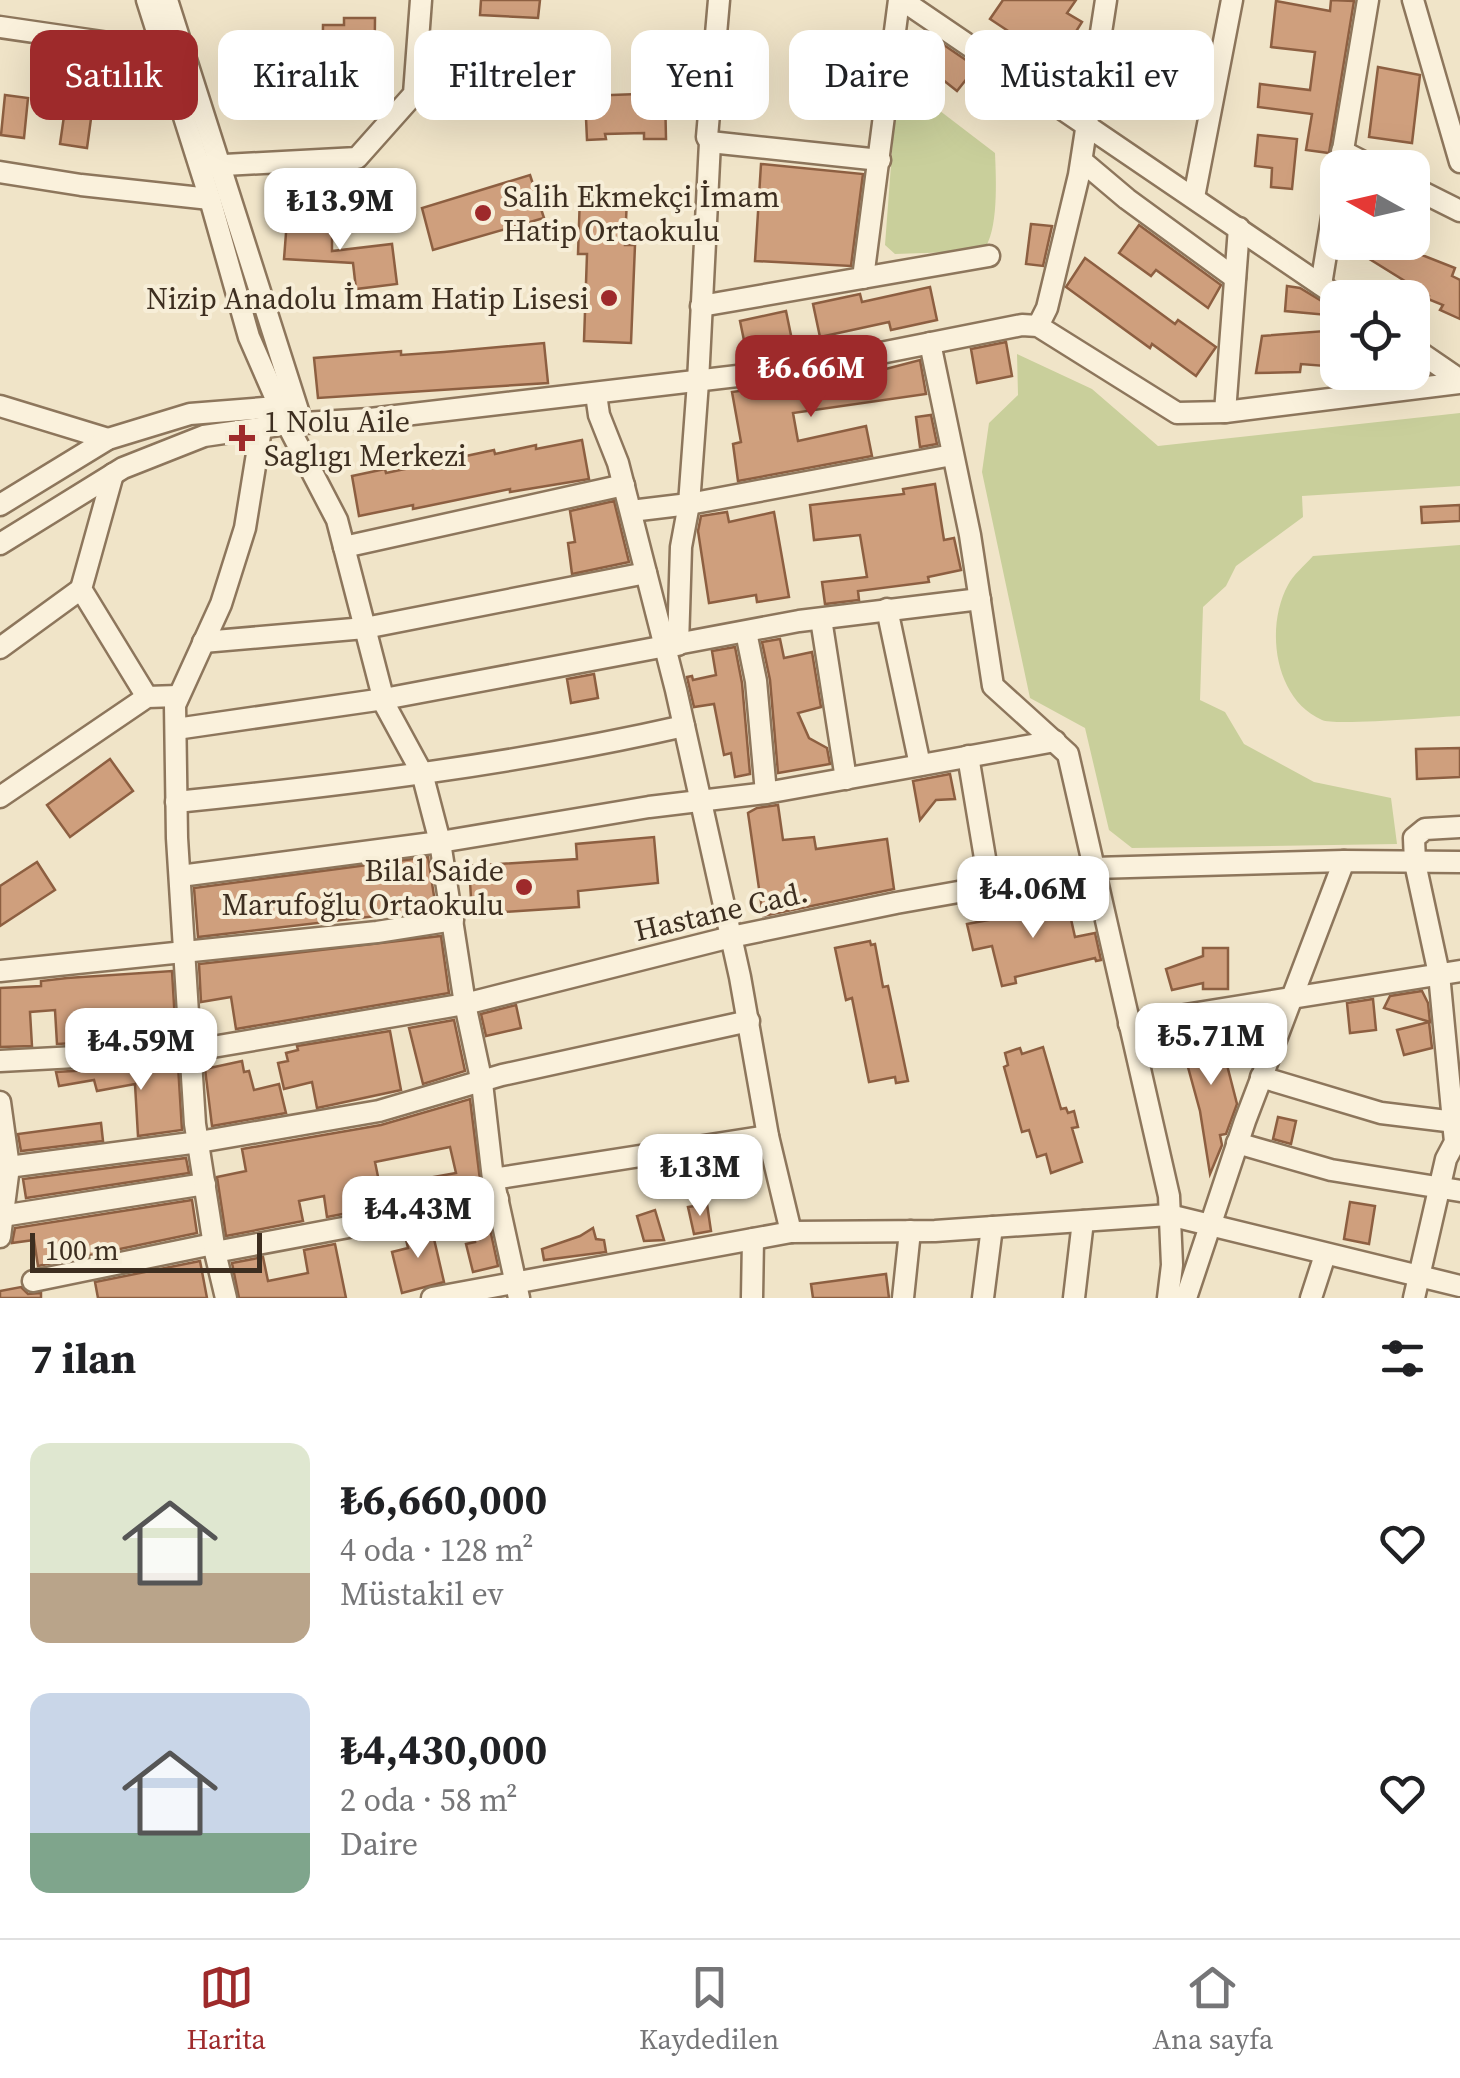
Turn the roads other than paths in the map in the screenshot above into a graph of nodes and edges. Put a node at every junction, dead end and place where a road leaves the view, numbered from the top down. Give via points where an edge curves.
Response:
1 (147, 0) edge
2 (167, 0) edge
3 (421, 0) edge
4 (718, 0) edge
5 (900, 0) edge
6 (1106, 0) edge
7 (1232, 0) edge
8 (1368, 0) edge
9 (1413, 0) edge
10 (0, 27) edge
11 (157, 30) edge
12 (30, 31) edge
13 (191, 120) edge
14 (1088, 124) junction
15 (710, 142) junction
16 (1343, 150) edge
17 (880, 160) junction
18 (1082, 161) junction
19 (1460, 162) edge
20 (209, 166) junction
21 (0, 172) edge
22 (1430, 196) edge
23 (1194, 197) junction
24 (210, 199) junction
25 (1460, 211) edge
26 (1239, 228) junction
27 (989, 256) dead end
28 (863, 278) junction
29 (1236, 278) junction
30 (1320, 283) edge
31 (701, 306) junction
32 (1038, 326) junction
33 (930, 343) junction
34 (1430, 360) edge
35 (1460, 381) edge
36 (698, 382) junction
37 (596, 394) junction
38 (0, 406) edge
39 (1225, 412) junction
40 (291, 414) junction
41 (261, 428) junction
42 (108, 439) junction
43 (952, 455) junction
44 (113, 474) junction
45 (624, 486) junction
46 (689, 504) junction
47 (0, 505) edge
48 (631, 511) junction
49 (0, 544) edge
50 (344, 547) junction
51 (646, 572) junction
52 (81, 589) junction
53 (980, 598) junction
54 (887, 609) junction
55 (820, 618) junction
56 (365, 628) junction
57 (746, 632) junction
58 (203, 642) junction
59 (672, 646) junction
60 (0, 648) edge
61 (178, 696) junction
62 (148, 697) junction
63 (384, 699) junction
64 (684, 726) junction
65 (176, 729) junction
66 (1055, 742) junction
67 (968, 756) junction
68 (920, 765) junction
69 (422, 773) junction
70 (846, 778) junction
71 (766, 793) junction
72 (0, 797) edge
73 (700, 800) junction
74 (176, 802) junction
75 (1460, 827) edge
76 (440, 842) junction
77 (1344, 861) junction
78 (1460, 862) edge
79 (1415, 863) junction
80 (1094, 868) junction
81 (180, 876) junction
82 (990, 888) junction
83 (453, 920) junction
84 (731, 937) junction
85 (186, 950) junction
86 (0, 971) edge
87 (1450, 972) edge
88 (1291, 1001) junction
89 (466, 1004) junction
90 (749, 1021) junction
91 (1129, 1024) junction
92 (190, 1051) junction
93 (0, 1060) edge
94 (1453, 1066) edge
95 (1262, 1078) junction
96 (482, 1083) junction
97 (0, 1102) edge
98 (1457, 1135) edge
99 (768, 1136) junction
100 (199, 1142) junction
101 (1237, 1143) junction
102 (4, 1167) edge
103 (205, 1184) junction
104 (1451, 1188) edge
105 (496, 1189) junction
106 (1170, 1215) junction
107 (1083, 1221) junction
108 (1209, 1224) junction
109 (1, 1226) edge
110 (992, 1227) junction
111 (910, 1231) junction
112 (791, 1232) junction
113 (754, 1239) junction
114 (214, 1248) junction
115 (1325, 1254) junction
116 (1419, 1277) junction
117 (33, 1281) dead end
118 (1460, 1286) edge
119 (518, 1290) edge
120 (226, 1298) edge
121 (432, 1298) edge
122 (752, 1298) edge
123 (903, 1298) edge
124 (984, 1298) edge
125 (1074, 1298) edge
126 (1168, 1298) edge
127 (1186, 1298) edge
128 (1312, 1298) edge
129 (1414, 1298) edge

1 - 11 street
2 - 20 street
3 - 20 street via 414,94 357,158
4 - 15 street
5 - 14 street
5 - 17 street
6 - 14 street
7 - 23 street
8 - 16 street
9 - 19 street
10 - 12 street
13 - 20 street
14 - 18 street
14 - 23 street
15 - 17 street
15 - 31 street
17 - 28 street
18 - 29 street
18 - 32 street
20 - 24 street
20 - 40 street
21 - 24 street
22 - 25 street
23 - 26 street
24 - 40 street via 249,337
26 - 29 street
26 - 30 street
27 - 28 street
28 - 31 street
29 - 39 street
31 - 36 street
32 - 33 street
32 - 39 street via 1178,413
33 - 36 street
33 - 43 street
34 - 35 street
35 - 39 street
36 - 37 street
36 - 46 street
37 - 40 street via 370,419
37 - 45 street
38 - 42 street
40 - 41 street
40 - 42 street via 190,414
40 - 50 street
41 - 44 street via 204,436
41 - 58 street via 245,528
42 - 47 street
43 - 46 street
43 - 53 street
44 - 49 street
44 - 52 street
45 - 48 street
45 - 50 street
46 - 48 street
46 - 59 street
48 - 51 street
50 - 56 street
51 - 56 street
51 - 59 street
52 - 60 street
52 - 62 street
53 - 54 street
53 - 66 street via 993,686
54 - 55 street
54 - 68 street
55 - 57 street
55 - 70 street
56 - 58 street
56 - 63 street
57 - 59 street
57 - 71 street
58 - 61 street
59 - 63 street
59 - 64 street
61 - 62 street
61 - 65 street
62 - 72 street
63 - 65 street
63 - 69 street
64 - 69 street
64 - 73 street
65 - 74 street
66 - 67 street
66 - 80 street via 1068,754
67 - 68 street
67 - 82 street
68 - 70 street
69 - 74 street
69 - 76 street
70 - 71 street
71 - 73 street
73 - 76 street
73 - 84 street
74 - 81 street
75 - 79 street via 1425,829 1414,838
76 - 81 street
76 - 83 street
77 - 79 street, Hastane Cad.
77 - 80 street, Hastane Cad.
77 - 88 street
78 - 79 street, Hastane Cad.
79 - 87 street
80 - 82 street, Hastane Cad.
80 - 91 street
81 - 85 street
82 - 84 street, Hastane Cad.
83 - 85 street
83 - 89 street
84 - 89 street, Hastane Cad.
84 - 90 street
85 - 86 street
85 - 92 street
87 - 88 street
87 - 94 street
88 - 91 street
88 - 95 street
89 - 92 street, Hastane Cad.
89 - 96 street
90 - 96 street
90 - 99 street
91 - 106 street
92 - 93 street, Hastane Cad.
92 - 100 street
94 - 98 street
95 - 98 street
95 - 101 street
96 - 100 street via 379,1111
96 - 105 street
97 - 102 street
98 - 104 street via 1446,1160
99 - 105 street
99 - 112 street
100 - 102 street
100 - 103 street
101 - 104 street via 1331,1170
101 - 108 street
102 - 109 street
103 - 109 street
103 - 114 street
104 - 116 street
105 - 114 street
105 - 119 street
106 - 107 street
106 - 108 street
106 - 126 street
107 - 110 street
107 - 125 street
108 - 115 street
108 - 127 street
110 - 111 street
110 - 124 street
111 - 112 street
111 - 123 street
112 - 113 street
113 - 119 street
113 - 122 street
114 - 117 street
114 - 120 street
115 - 116 street
115 - 128 street
116 - 118 street
116 - 129 street
119 - 121 street

